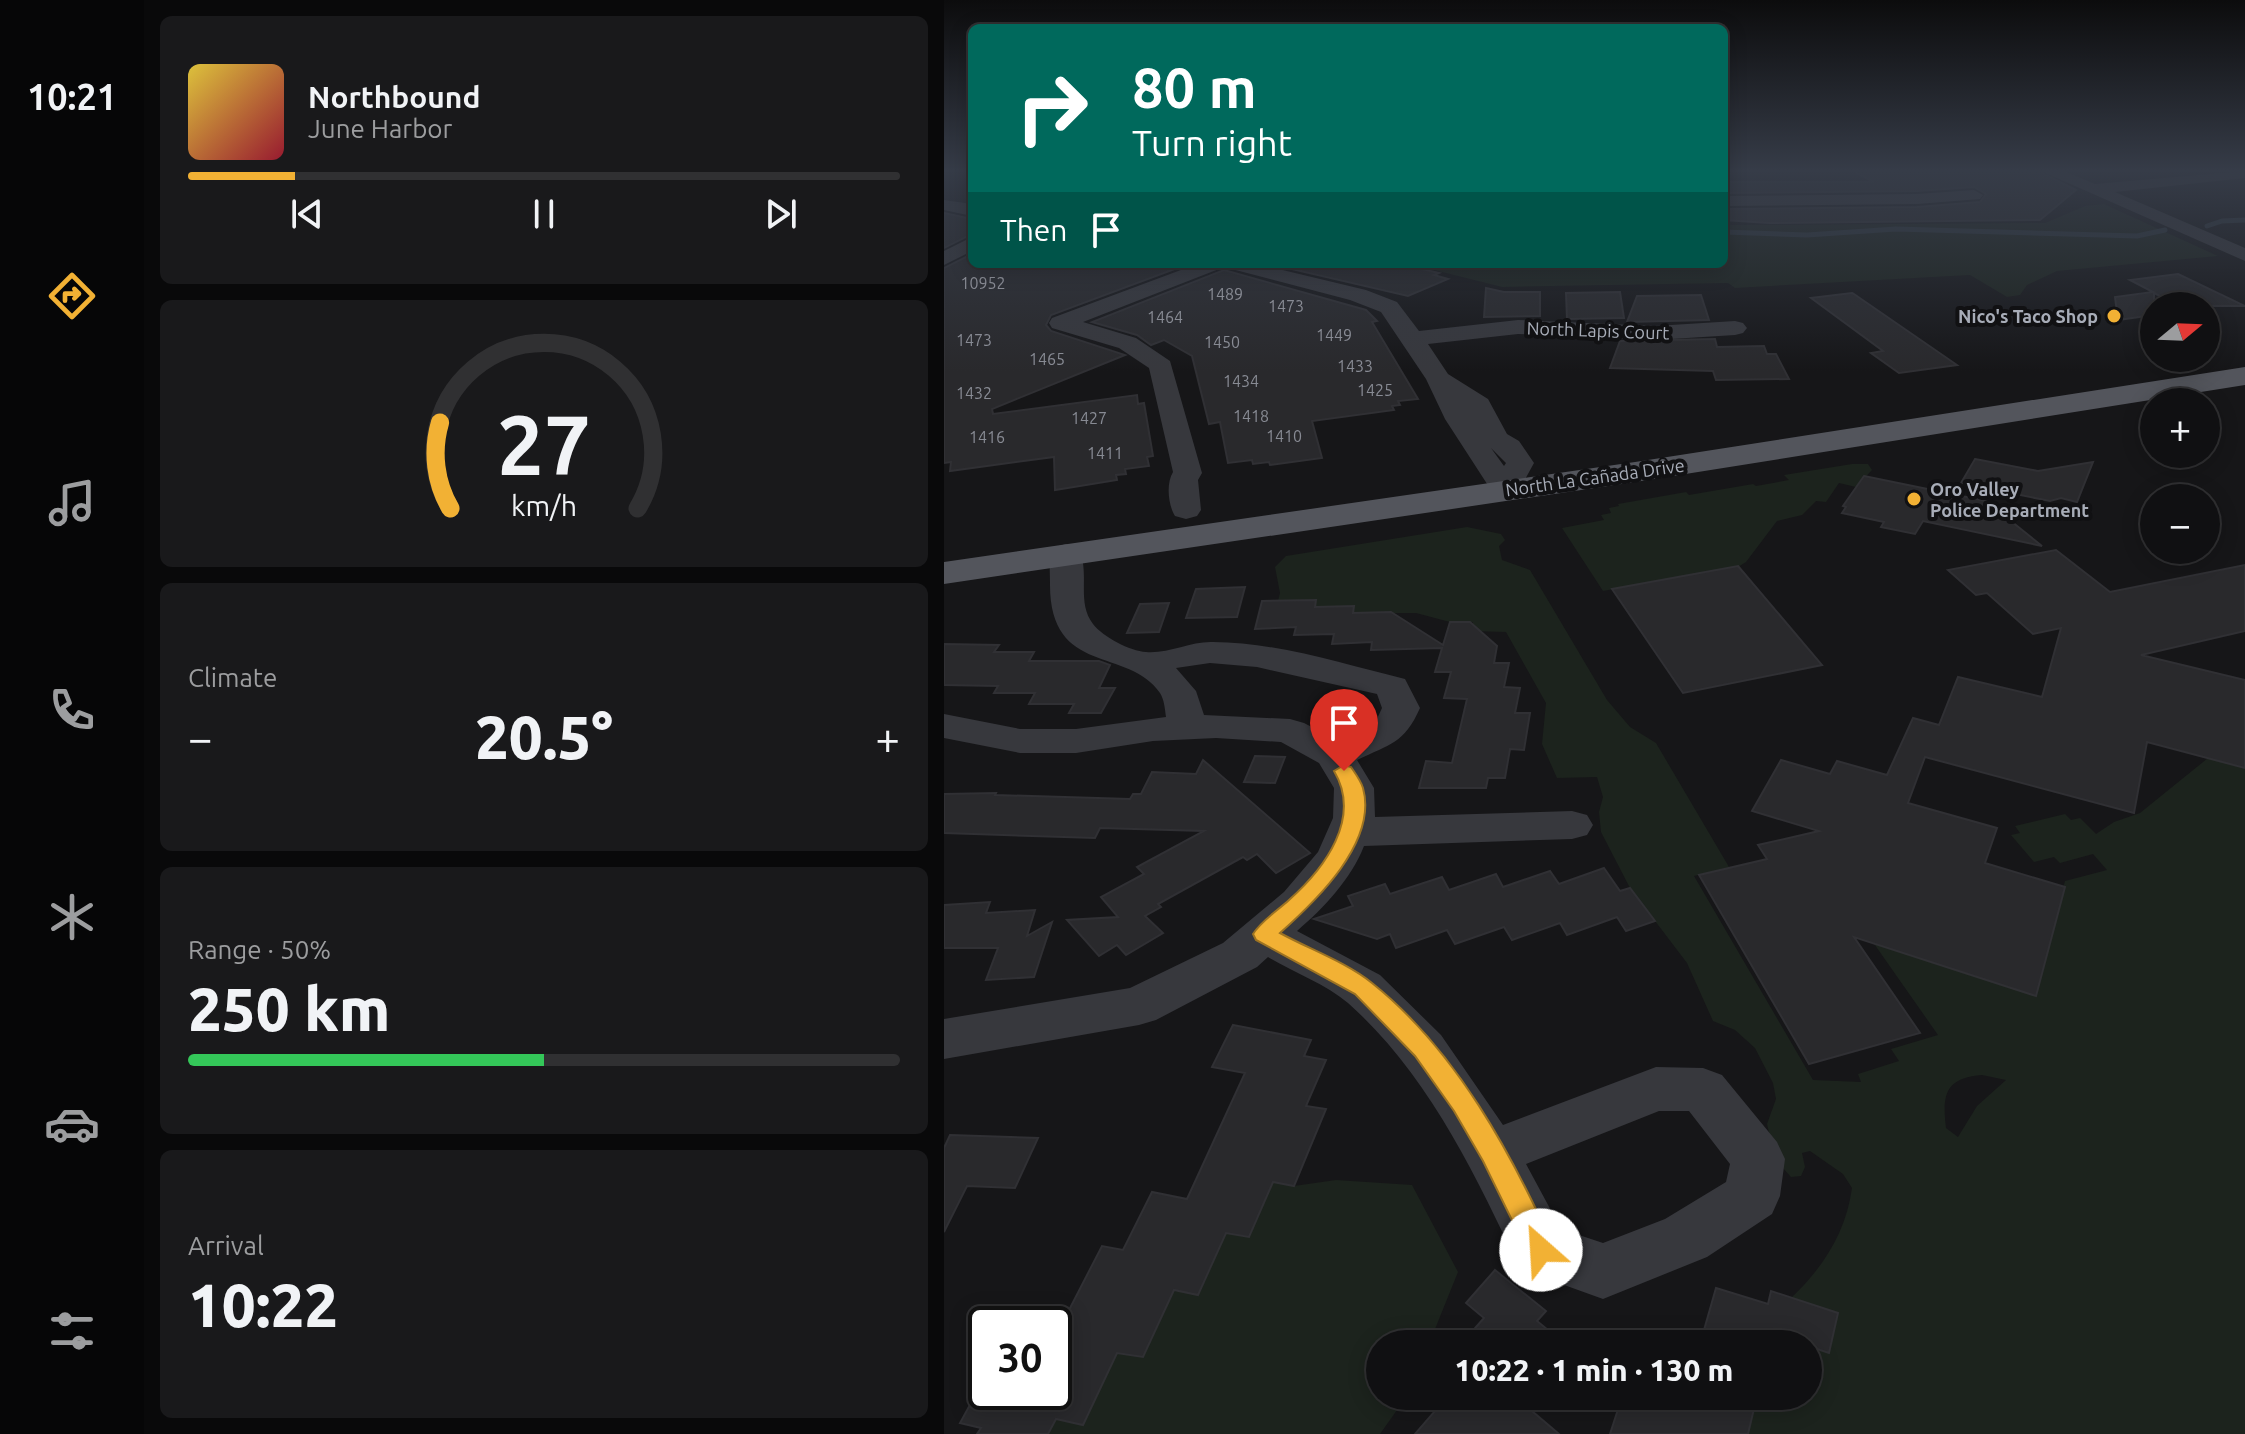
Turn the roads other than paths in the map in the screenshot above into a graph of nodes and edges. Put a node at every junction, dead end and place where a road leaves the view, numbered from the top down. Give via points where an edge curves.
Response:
1 (2205, 238) edge
2 (968, 245) edge
3 (2245, 255) edge
4 (944, 259) edge
5 (1205, 268) edge
6 (1248, 268) edge
7 (1735, 328) dead end
8 (1413, 339) junction
9 (2245, 354) edge
10 (2245, 376) edge
11 (1505, 473) junction
12 (1186, 510) junction
13 (944, 544) edge
14 (1066, 554) junction
15 (944, 573) edge
16 (1146, 663) junction
17 (944, 726) edge
18 (1188, 728) junction
19 (1334, 755) junction
20 (1572, 825) dead end
21 (1349, 832) junction
22 (1264, 934) junction
23 (944, 1039) edge
24 (1492, 1153) junction

1 - 3 street
2 - 4 street
5 - 12 street via 1060,323 1155,357 1166,376 1188,473 1183,479
6 - 8 street via 1377,301 1398,315
7 - 8 street, North Lapis Court via 1655,333 1518,327
8 - 11 street via 1446,398
9 - 11 main road, North La Cañada Drive
10 - 11 main road, North La Cañada Drive
11 - 12 main road, North La Cañada Drive
11 - 14 main road, North La Cañada Drive
12 - 13 main road, North La Cañada Drive
14 - 15 main road, North La Cañada Drive
14 - 16 street via 1069,613 1078,630 1097,647
16 - 18 street via 1177,688
16 - 19 street via 1210,652 1257,656 1392,687 1401,708 1392,728
17 - 18 street via 1020,741 1076,741
18 - 19 street via 1290,731
19 - 21 street via 1354,788
20 - 21 street
21 - 22 street via 1337,859 1300,903
22 - 23 street via 1240,955 1139,1006
22 - 24 street via 1363,988 1423,1049
24 - 24 street via 1541,1250 1603,1271 1686,1238 1752,1196 1758,1159 1703,1090 1656,1089

